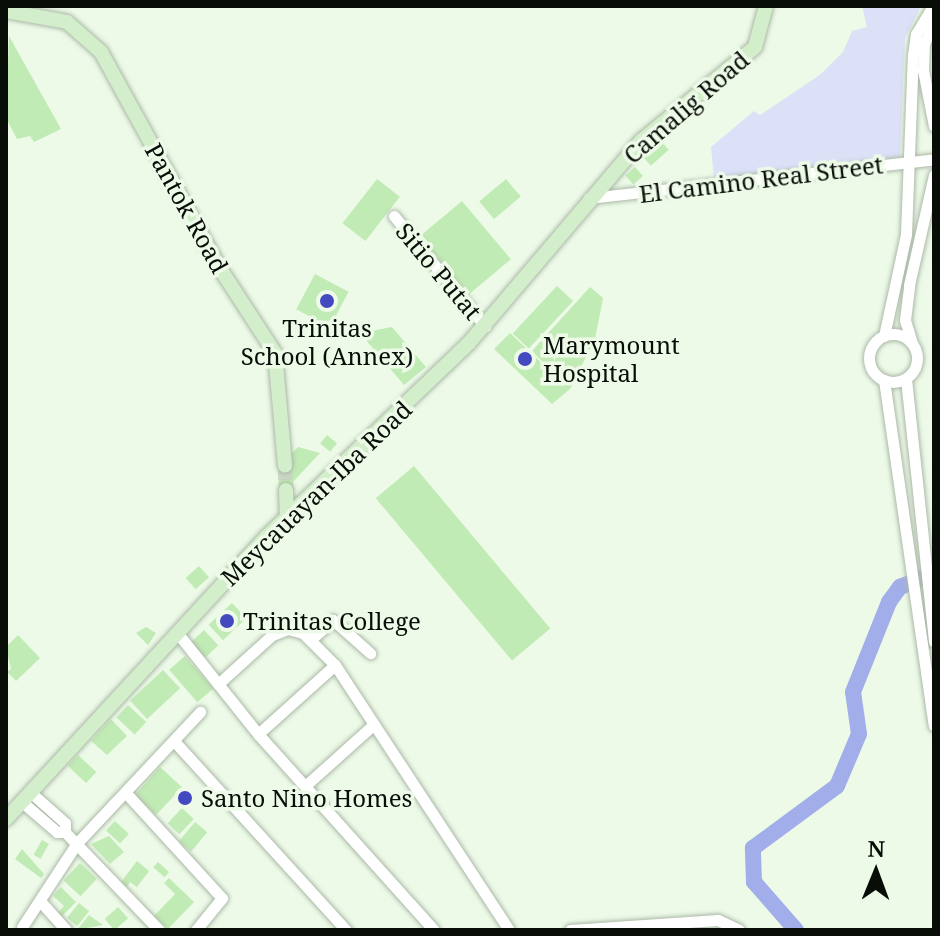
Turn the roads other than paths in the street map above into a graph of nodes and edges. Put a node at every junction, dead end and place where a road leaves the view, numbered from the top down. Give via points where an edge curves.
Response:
1 (766, 6) edge
2 (933, 6) edge
3 (14, 12) edge
4 (934, 22) edge
5 (934, 126) edge
6 (934, 159) edge
7 (906, 162) junction
8 (934, 175) edge
9 (589, 197) junction
10 (394, 216) dead end
11 (485, 326) junction
12 (884, 336) junction
13 (912, 343) junction
14 (906, 379) junction
15 (884, 380) junction
16 (285, 466) tunnel mouth
17 (286, 490) tunnel mouth
18 (287, 515) junction
19 (919, 562) junction
20 (922, 591) junction
21 (179, 635) junction
22 (310, 640) junction
23 (934, 642) edge
24 (370, 653) dead end
25 (335, 665) junction
26 (218, 684) junction
27 (200, 712) dead end
28 (373, 725) junction
29 (934, 725) edge
30 (258, 734) junction
31 (174, 741) junction
32 (305, 786) junction
33 (126, 793) junction
34 (25, 796) junction
35 (6, 819) edge
36 (77, 843) junction
37 (40, 901) junction
38 (337, 920) junction
39 (682, 926) edge
40 (22, 927) dead end
41 (617, 929) edge
42 (66, 930) edge
43 (159, 930) edge
44 (196, 930) edge
45 (326, 930) edge
46 (346, 930) edge
47 (434, 930) edge
48 (509, 930) edge
49 (570, 930) edge
50 (739, 930) edge

1 - 9 main road, Camalig Road via 755,47 641,141
2 - 7 street via 916,34
3 - 16 main road, Pantok Road via 67,22 101,52 221,270 275,353
4 - 5 street via 924,43 923,70
6 - 7 street, El Camino Real Street
7 - 9 street, El Camino Real Street
7 - 12 street via 906,234
8 - 13 street via 909,285 905,320
9 - 11 main road, Meycauayan-Iba Road
10 - 11 street, Sitio Putat
11 - 18 main road, Meycauayan-Iba Road
12 - 13 street via 901,336
12 - 15 street via 870,358
13 - 14 street via 916,365
14 - 15 street
14 - 19 street
15 - 19 street
17 - 18 main road
18 - 21 main road, Meycauayan-Iba Road
19 - 20 street
20 - 23 street
20 - 29 street
21 - 26 street
21 - 34 main road, Meycauayan-Iba Road
22 - 24 street via 333,620
22 - 25 street
22 - 26 street via 288,629 272,635
25 - 28 street
25 - 30 street
26 - 30 street
27 - 31 street
28 - 32 street
28 - 48 street
30 - 32 street
31 - 33 street
31 - 38 street
32 - 47 street
33 - 36 street
33 - 44 street via 222,898
34 - 35 main road, Meycauayan-Iba Road
34 - 36 street via 57,832
36 - 37 street
36 - 43 street
37 - 40 street
37 - 42 street
38 - 45 street
38 - 46 street
39 - 41 street
39 - 50 street via 726,921
41 - 49 street

